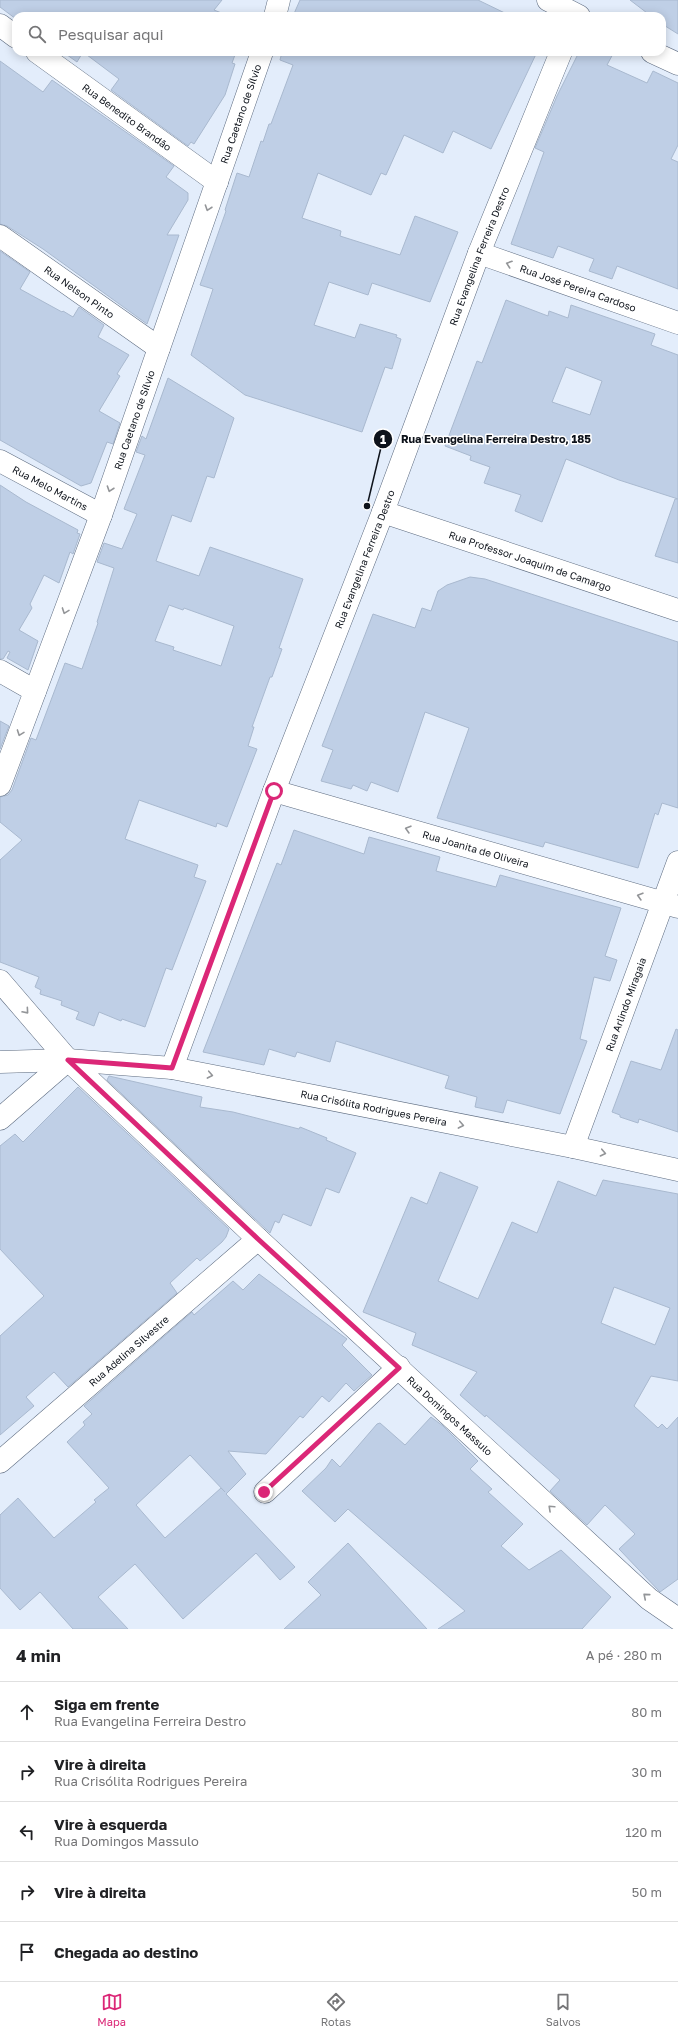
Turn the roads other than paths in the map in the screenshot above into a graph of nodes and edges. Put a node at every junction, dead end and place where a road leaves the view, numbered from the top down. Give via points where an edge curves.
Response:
1 (548, 0) edge
2 (570, 12) edge
3 (0, 25) edge
4 (12, 34) edge
5 (43, 56) edge
6 (261, 56) edge
7 (559, 56) edge
8 (661, 56) edge
9 (678, 64) edge
10 (217, 182) junction
11 (0, 236) edge
12 (479, 253) junction
13 (678, 323) edge
14 (159, 348) junction
15 (0, 461) edge
16 (383, 512) junction
17 (101, 515) junction
18 (678, 610) edge
19 (0, 671) edge
20 (35, 691) junction
21 (0, 785) edge
22 (274, 791) junction
23 (678, 862) edge
24 (671, 905) edge
25 (0, 981) edge
26 (68, 1060) junction
27 (0, 1062) edge
28 (172, 1068) junction
29 (0, 1119) edge
30 (573, 1147) junction
31 (678, 1170) edge
32 (258, 1239) junction
33 (399, 1368) junction
34 (0, 1462) edge
35 (264, 1492) dead end
36 (678, 1619) edge

1 - 2 street
3 - 4 street
5 - 10 street, Rua Benedito Brandão
6 - 10 street, Rua Caetano de Sílvio
7 - 12 street, Rua Evangelina Ferreira Destro
8 - 9 street
10 -> 14 street, Rua Caetano de Sílvio
11 - 14 street, Rua Nelson Pinto
13 -> 12 street, Rua José Pereira Cardoso
12 - 16 street, Rua Evangelina Ferreira Destro
14 -> 17 street, Rua Caetano de Sílvio
15 - 17 street, Rua Melo Martins
16 - 18 street, Rua Professor Joaquim de Camargo
16 - 22 street, Rua Evangelina Ferreira Destro
17 -> 20 street, Rua Caetano de Sílvio
19 - 20 street
20 -> 21 street, Rua Caetano de Sílvio
24 -> 22 street, Rua Joanita de Oliveira
22 - 28 street, Rua Evangelina Ferreira Destro
23 - 24 street, Rua Arlindo Miragaia
24 - 30 street, Rua Arlindo Miragaia
25 -> 26 street, Rua Domingos Massulo
26 - 27 street, Rua Crisólita Rodrigues Pereira
26 - 28 street, Rua Crisólita Rodrigues Pereira
26 - 29 street
26 - 32 street, Rua Domingos Massulo
28 -> 30 street, Rua Crisólita Rodrigues Pereira
30 -> 31 street, Rua Crisólita Rodrigues Pereira
32 - 33 street, Rua Domingos Massulo
32 - 34 street, Rua Adelina Silvestre
33 - 35 street
36 -> 33 street, Rua Domingos Massulo via 648,1599

